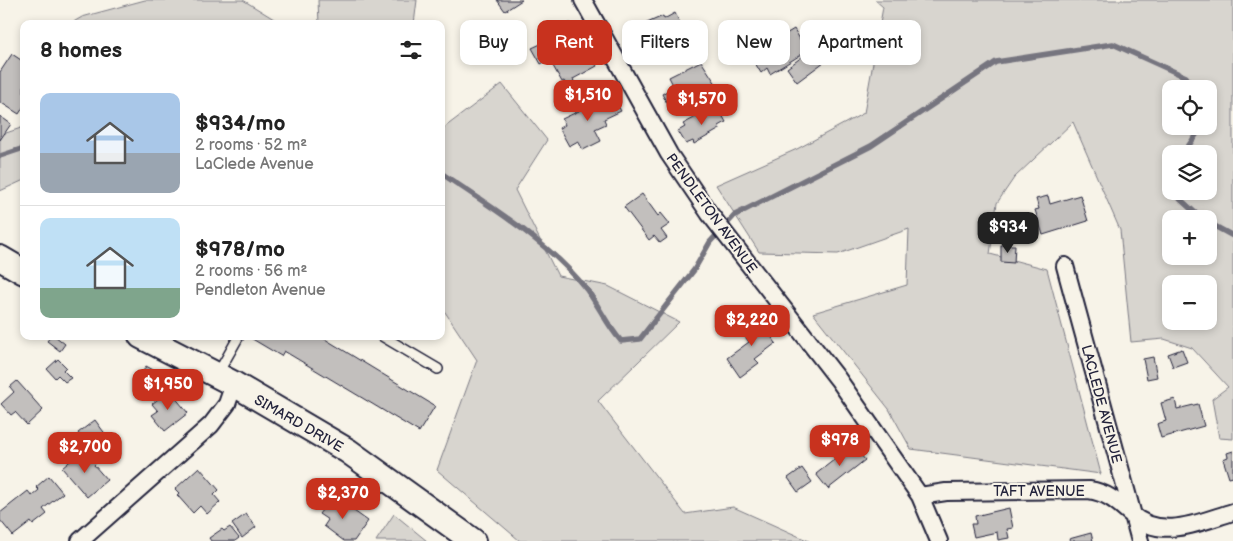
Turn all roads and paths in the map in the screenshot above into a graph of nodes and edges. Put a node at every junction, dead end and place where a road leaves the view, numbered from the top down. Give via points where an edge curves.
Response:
1 (584, 0) edge
2 (0, 258) edge
3 (1065, 266) dead end
4 (20, 270) edge
5 (149, 340) edge
6 (238, 340) edge
7 (389, 340) edge
8 (438, 369) dead end
9 (225, 380) junction
10 (920, 496) junction
11 (1233, 512) edge
12 (1132, 516) junction
13 (80, 541) edge
14 (473, 541) edge
15 (939, 541) edge
16 (1140, 541) edge

1 - 10 street, PENDLETON AVENUE via 669,154 708,212 838,379
2 - 4 street
3 - 12 street, LACLEDE AVENUE
5 - 9 street, SIMARD DRIVE
6 - 9 lane
7 - 8 lane
9 - 13 street via 227,404 212,425
9 - 14 street, SIMARD DRIVE via 348,451
10 - 12 street, TAFT AVENUE via 946,492 1088,490 1103,492
10 - 15 street, PENDLETON AVENUE
11 - 12 street, TAFT AVENUE via 1173,529 1151,527
12 - 16 street, LACLEDE AVENUE

